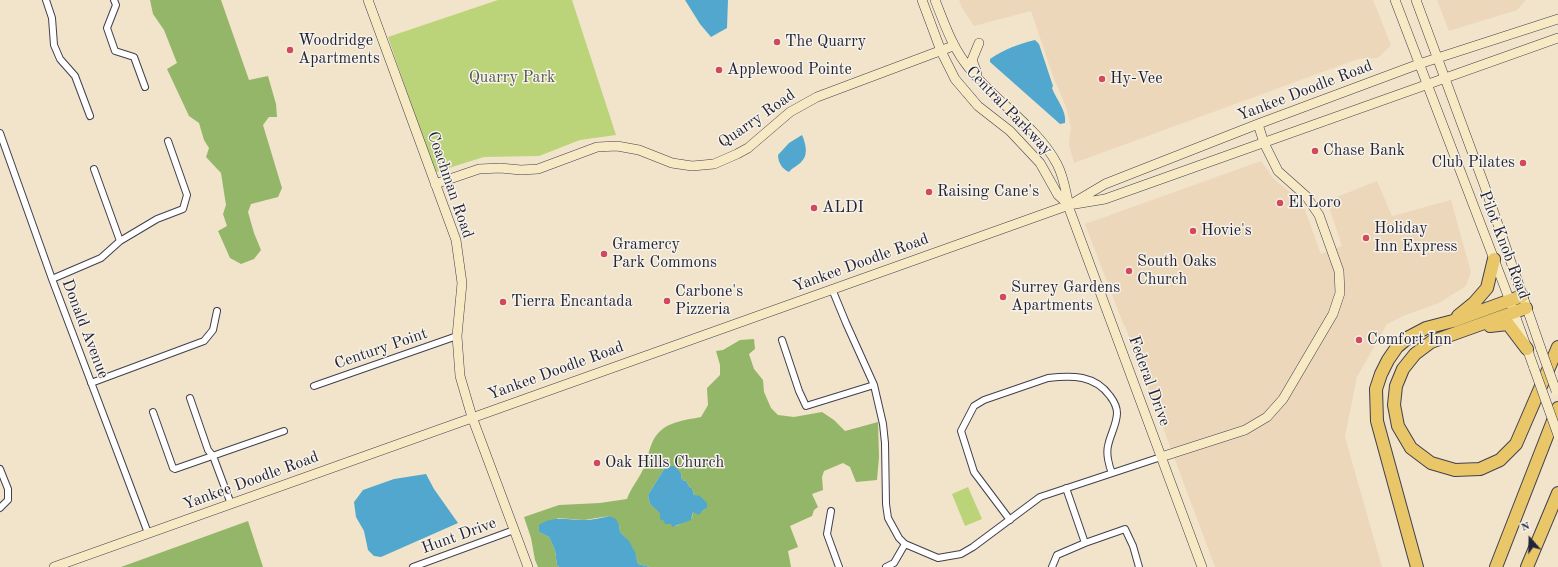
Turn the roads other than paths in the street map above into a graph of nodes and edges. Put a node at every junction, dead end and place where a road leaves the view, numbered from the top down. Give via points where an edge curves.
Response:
1 (46, 0) edge
2 (114, 0) edge
3 (368, 0) edge
4 (922, 0) edge
5 (935, 0) edge
6 (1395, 0) edge
7 (1416, 0) edge
8 (1558, 19) edge
9 (1558, 38) edge
10 (979, 43) dead end
11 (953, 46) junction
12 (941, 51) junction
13 (1437, 59) junction
14 (1419, 64) junction
15 (1444, 79) junction
16 (980, 80) junction
17 (1427, 84) junction
18 (145, 87) dead end
19 (90, 116) dead end
20 (1258, 124) junction
21 (0, 133) edge
22 (168, 141) dead end
23 (1264, 143) junction
24 (94, 169) dead end
25 (435, 184) junction
26 (1069, 205) junction
27 (120, 241) junction
28 (1494, 259) junction
29 (52, 279) junction
30 (832, 289) junction
31 (1510, 301) junction
32 (1524, 302) junction
33 (217, 311) dead end
34 (1514, 312) junction
35 (1453, 321) junction
36 (1471, 328) junction
37 (457, 336) junction
38 (782, 340) dead end
39 (1558, 347) edge
40 (1527, 349) junction
41 (91, 383) junction
42 (874, 385) junction
43 (314, 386) dead end
44 (1558, 395) edge
45 (190, 398) dead end
46 (1558, 408) edge
47 (153, 412) dead end
48 (472, 417) junction
49 (284, 431) dead end
50 (1558, 435) edge
51 (213, 456) junction
52 (1161, 457) junction
53 (0, 469) edge
54 (1112, 473) junction
55 (1066, 488) junction
56 (1558, 493) edge
57 (231, 504) junction
58 (0, 508) edge
59 (831, 511) dead end
60 (1010, 520) junction
61 (514, 530) junction
62 (148, 534) junction
63 (1085, 542) junction
64 (905, 544) junction
65 (54, 567) edge
66 (412, 567) edge
67 (528, 567) edge
68 (839, 567) edge
69 (886, 567) edge
70 (1052, 567) edge
71 (1139, 567) edge
72 (1202, 567) edge
73 (1417, 567) edge
74 (1496, 567) edge
75 (1527, 567) edge

1 - 19 street via 52,18 54,45 60,58 75,76
2 - 18 street via 116,5 107,28 115,51 134,57
3 - 25 main road, Coachman Road
4 - 12 main road, Central Parkway
5 - 11 main road, Central Parkway
6 - 14 main road, Pilot Knob Road
7 - 13 main road, Pilot Knob Road
8 - 13 main road, Yankee Doodle Road
9 - 15 main road, Yankee Doodle Road
10 - 16 main road via 972,60
11 - 12 main road, Quarry Road
11 - 16 main road, Central Parkway
12 - 25 main road, Quarry Road via 817,97 790,112 748,148 714,164 692,166 672,163 639,150 617,146 597,147 538,169 479,169
12 - 26 main road, Central Parkway via 955,79 978,106 1010,131 1040,163 1058,195
13 - 14 main road, Yankee Doodle Road
13 - 15 main road, Pilot Knob Road
14 - 17 main road, Pilot Knob Road
14 - 20 main road, Yankee Doodle Road
15 - 17 main road, Yankee Doodle Road
15 - 32 main road, Pilot Knob Road via 1485,187
16 - 26 main road, Central Parkway via 1039,139 1057,164 1067,188
17 - 23 main road, Yankee Doodle Road
17 - 28 main road, Pilot Knob Road
20 - 23 main road
20 - 26 main road, Yankee Doodle Road via 1105,184
21 - 29 street, Donald Avenue
22 - 27 street via 187,195 183,208 157,219
23 - 26 main road, Yankee Doodle Road via 1105,199
23 - 52 main road via 1278,171 1306,196 1319,215 1339,271 1340,293 1333,314 1287,394 1267,417 1245,430
24 - 27 street
25 - 37 main road, Coachman Road via 456,240 462,283
26 - 30 main road, Yankee Doodle Road
26 - 52 main road, Federal Drive
27 - 29 street via 101,258
28 - 31 main road, Pilot Knob Road
28 - 35 highway via 1487,288
29 - 41 street, Donald Avenue
30 - 42 street
30 - 48 main road, Yankee Doodle Road
31 - 32 highway
31 - 34 main road, Pilot Knob Road
31 - 35 highway
32 - 34 highway
32 - 44 main road, Pilot Knob Road, bridge
33 - 41 street via 213,330 204,341
34 - 36 highway
34 - 40 main road, Pilot Knob Road
35 - 73 highway via 1426,328 1409,337 1388,360 1376,389 1377,421
36 - 39 highway via 1431,342 1414,354 1403,369 1396,386 1394,405 1398,426 1411,448 1431,463 1456,470 1480,469 1500,460 1516,444
36 - 40 highway via 1508,324
37 - 43 street, Century Point
37 - 48 main road, Coachman Road via 460,376
38 - 42 street via 806,406
40 - 50 main road, Pilot Knob Road, bridge
41 - 62 street, Donald Avenue
42 - 64 street via 883,424 888,518 898,538
45 - 51 street via 208,450
46 - 74 highway
47 - 51 street via 173,468
48 - 57 main road, Yankee Doodle Road
48 - 61 main road, Coachman Road
49 - 51 street
51 - 57 street
52 - 54 street
52 - 72 main road, Federal Drive
53 - 58 street via 8,489 8,500
54 - 55 street
54 - 60 street via 1108,447 1117,412 1113,399 1105,388 1084,378 1056,377 984,400 974,406 961,431 974,472
55 - 60 street via 1040,496
55 - 63 street
56 - 75 highway
57 - 62 main road, Yankee Doodle Road
59 - 68 street via 827,534
60 - 64 street via 961,554 938,558
61 - 66 street, Hunt Drive
61 - 67 main road, Coachman Road
62 - 65 main road, Yankee Doodle Road
63 - 70 street via 1057,555
63 - 71 street via 1125,529
64 - 69 street via 894,563

